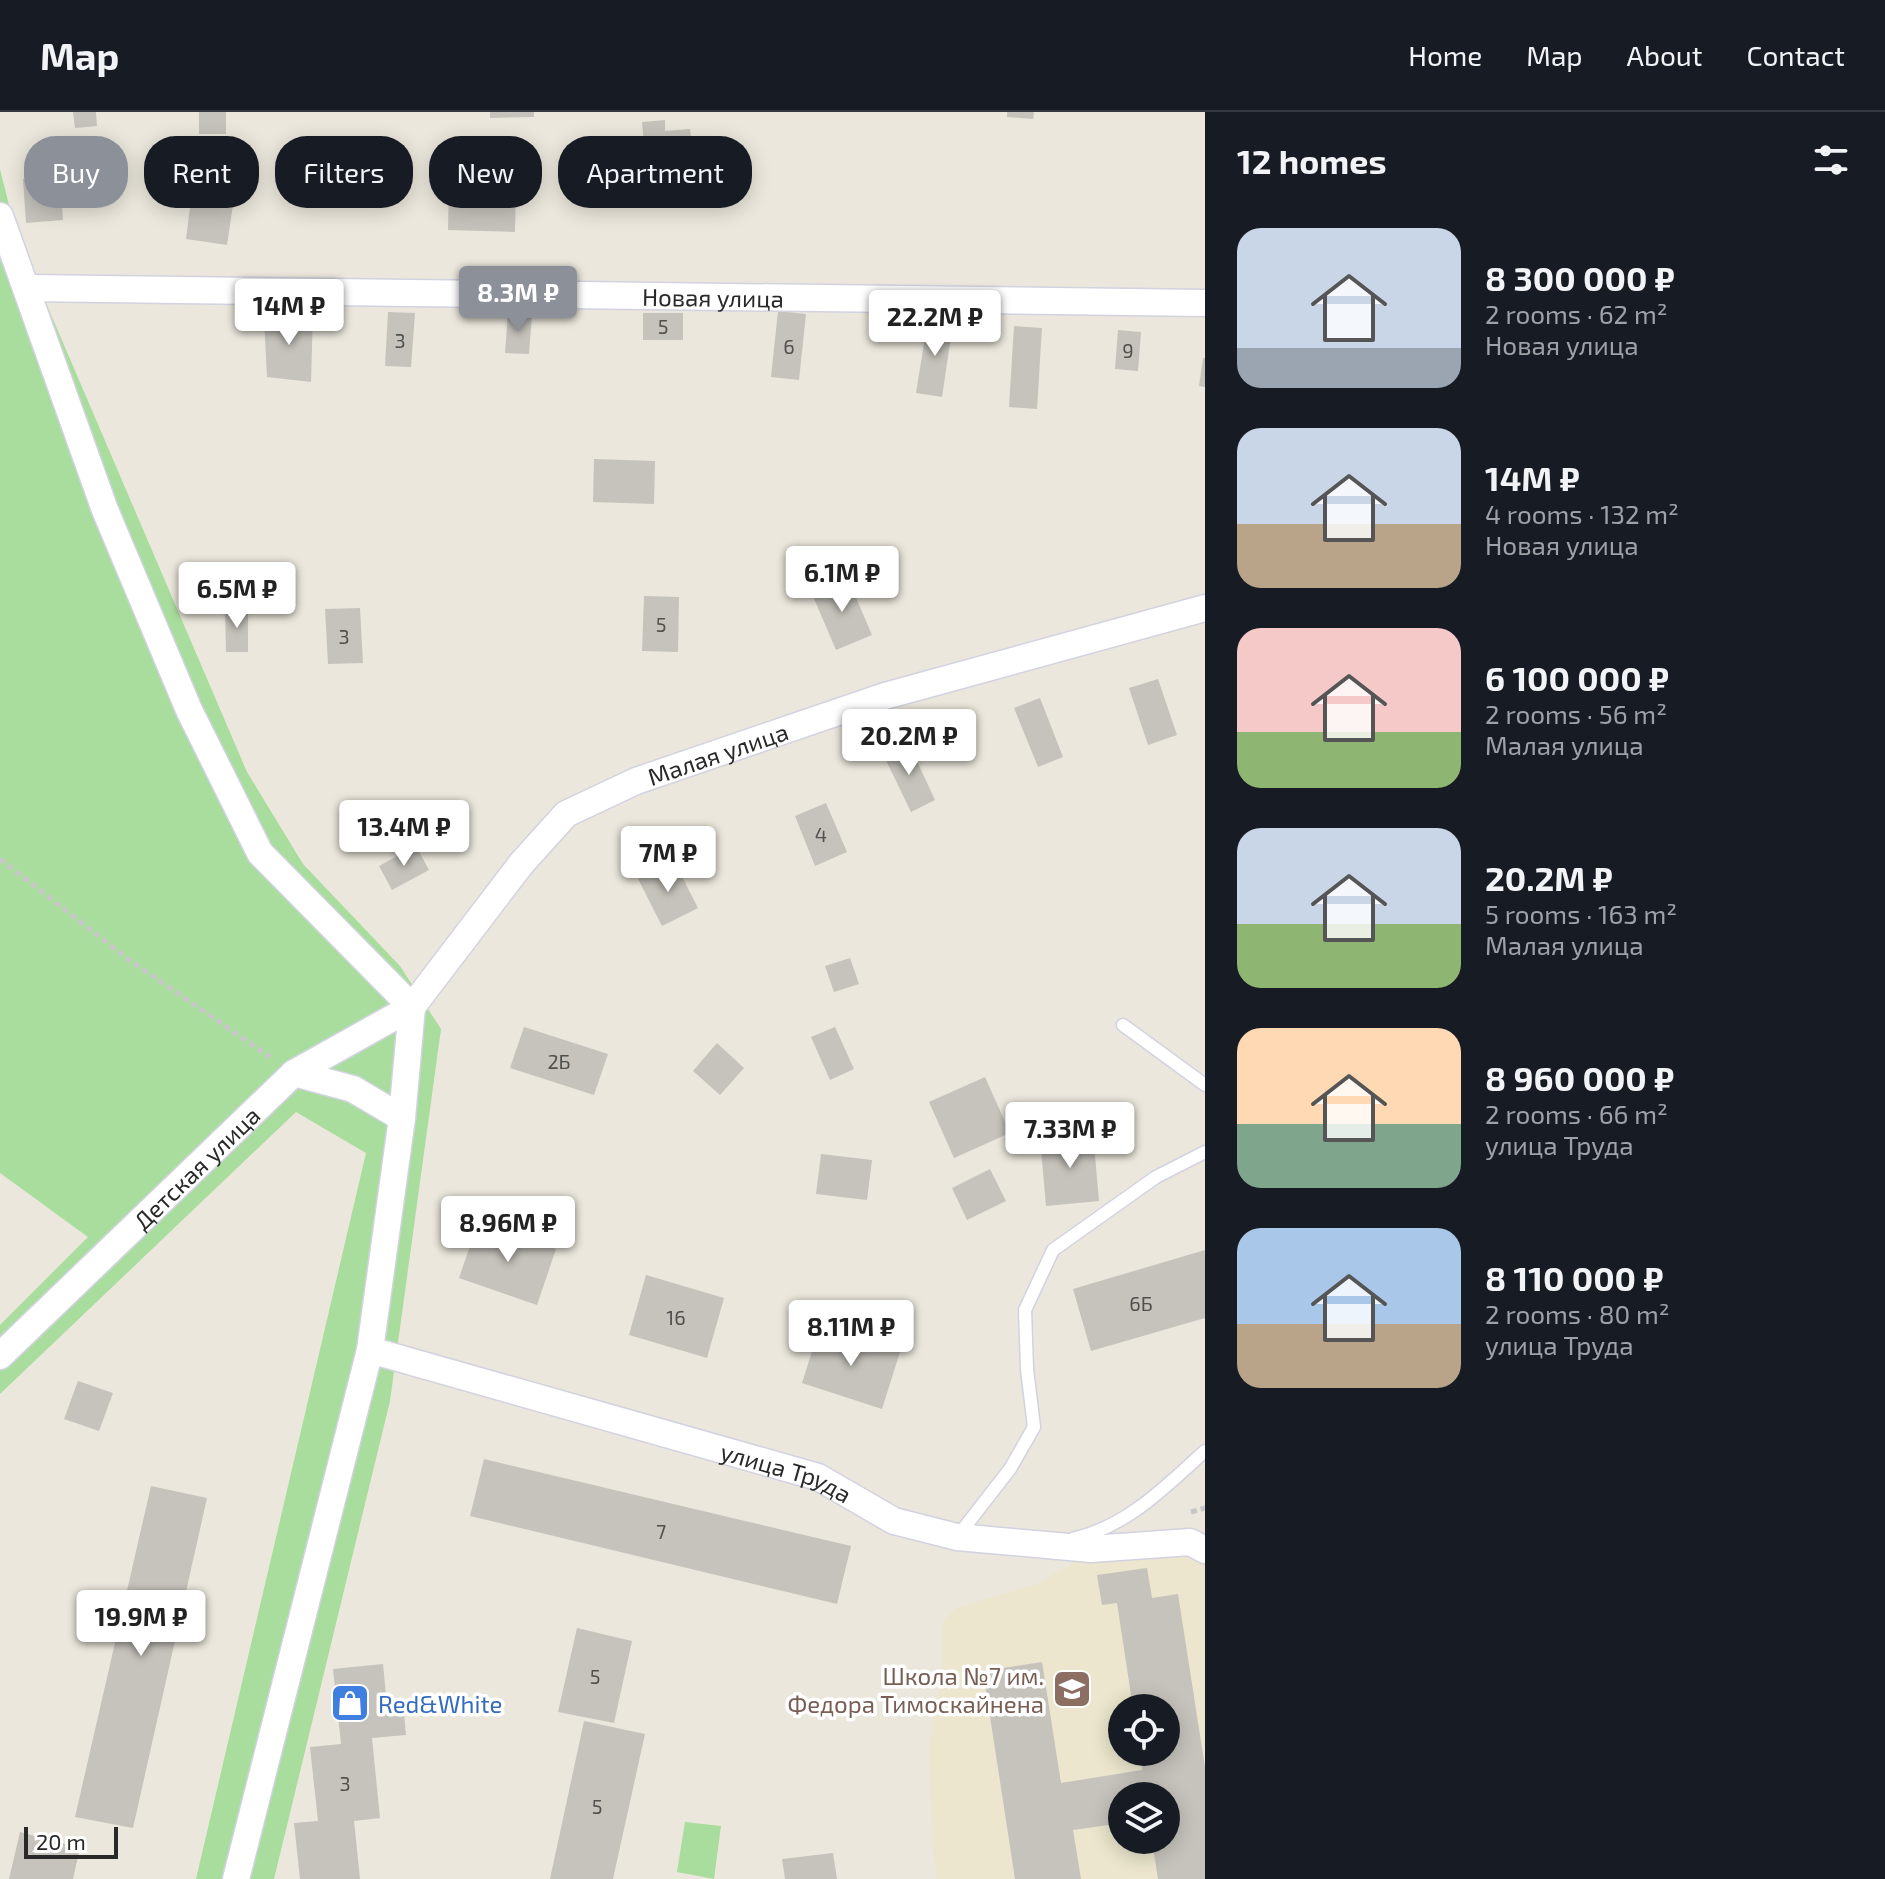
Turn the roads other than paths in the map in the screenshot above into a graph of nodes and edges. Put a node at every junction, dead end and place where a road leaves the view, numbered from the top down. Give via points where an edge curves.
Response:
1 (0, 216) edge
2 (27, 288) junction
3 (1205, 303) edge
4 (1205, 608) edge
5 (412, 1007) junction
6 (1123, 1025) dead end
7 (294, 1073) junction
8 (1205, 1085) edge
9 (402, 1118) junction
10 (1205, 1152) edge
11 (370, 1350) junction
12 (0, 1356) edge
13 (1205, 1451) edge
14 (957, 1537) junction
15 (1042, 1546) junction
16 (1205, 1550) edge
17 (236, 1879) edge

1 - 2 street
2 - 3 street, Новая улица
2 - 5 street via 105,510 189,710 260,853
4 - 5 street, Малая улица via 885,696 636,781 566,814
5 - 7 street, Детская улица
5 - 9 street
6 - 8 lane
7 - 9 street via 353,1089
7 - 12 street, Детская улица
9 - 11 street
10 - 14 lane via 1156,1177 1053,1250 1025,1310 1034,1427 1010,1469
11 - 14 street, улица Труда via 818,1477 894,1521
11 - 17 street
13 - 15 lane via 1154,1498 1113,1526
14 - 15 street, улица Труда
15 - 16 street, улица Труда via 1091,1549 1190,1542

